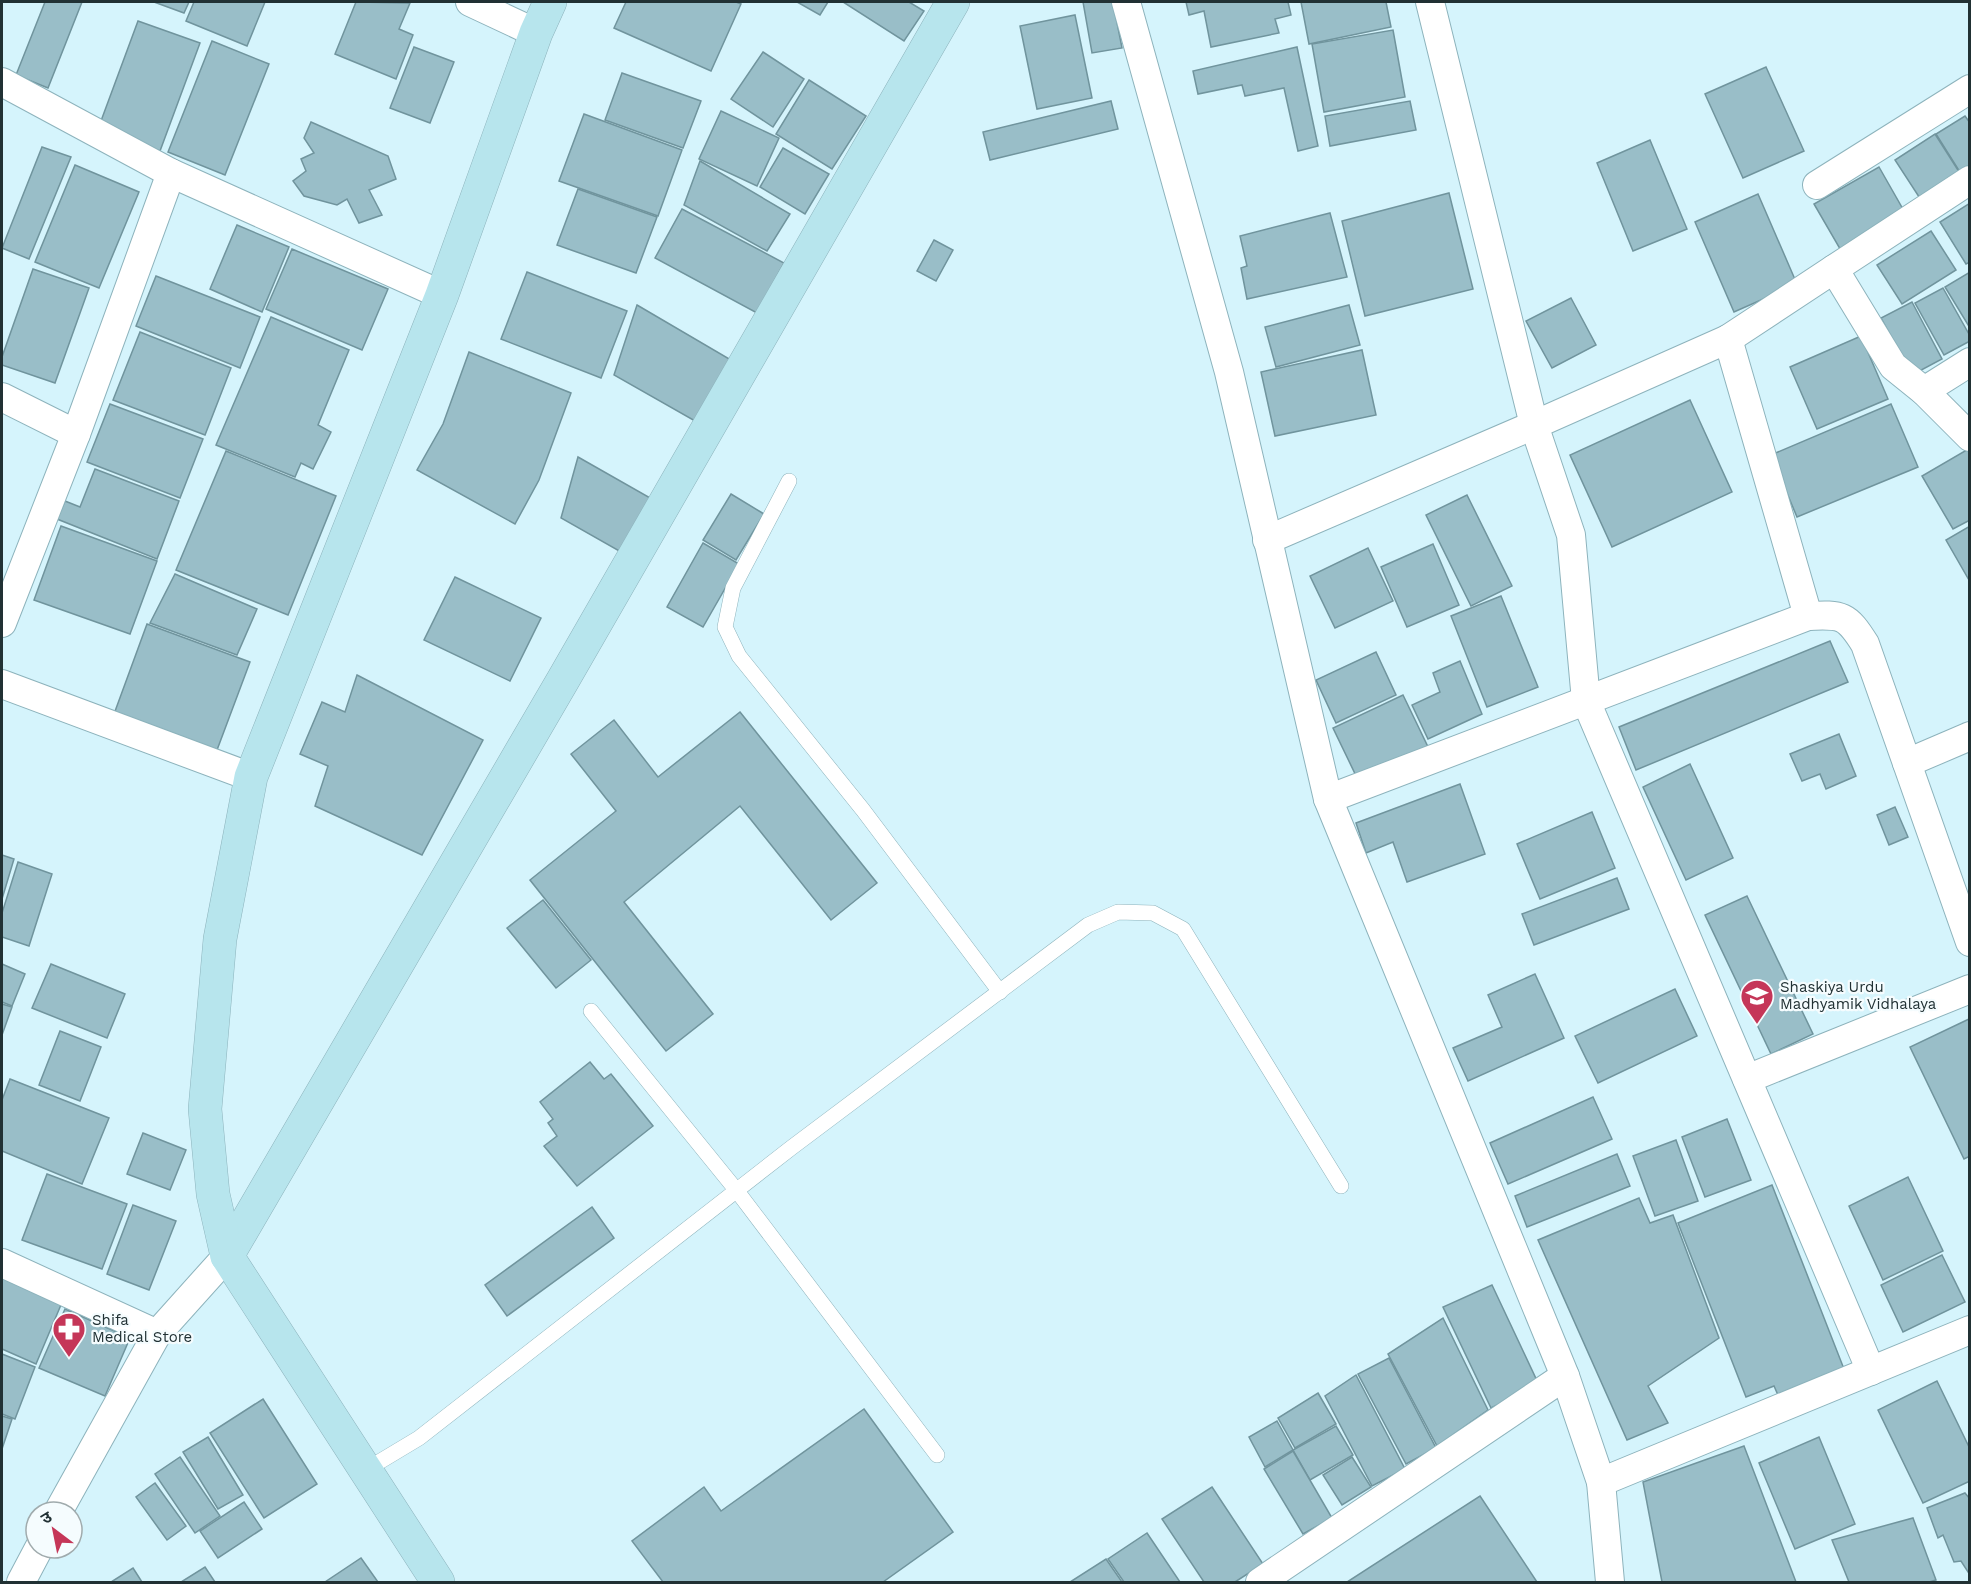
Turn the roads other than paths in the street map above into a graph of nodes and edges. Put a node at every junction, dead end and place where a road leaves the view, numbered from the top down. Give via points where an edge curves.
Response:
1 (470, 2) edge
2 (550, 2) edge
3 (953, 2) edge
4 (1126, 2) edge
5 (1430, 2) edge
6 (536, 33) junction
7 (2, 82) edge
8 (1970, 89) edge
9 (171, 173) junction
10 (1970, 180) edge
11 (1817, 185) dead end
12 (1834, 269) junction
13 (442, 295) junction
14 (1728, 339) junction
15 (1970, 362) edge
16 (1924, 391) junction
17 (2, 397) edge
18 (1534, 425) junction
19 (76, 434) junction
20 (1970, 436) edge
21 (789, 481) dead end
22 (1268, 540) junction
23 (1808, 616) junction
24 (2, 623) edge
25 (2, 684) edge
26 (1586, 701) junction
27 (1970, 736) edge
28 (1906, 763) junction
29 (251, 777) junction
30 (1328, 799) junction
31 (1962, 891) edge
32 (1970, 942) edge
33 (1970, 989) edge
34 (1000, 992) junction
35 (591, 1011) dead end
36 (1747, 1079) junction
37 (1341, 1186) dead end
38 (737, 1191) junction
39 (227, 1256) junction
40 (2, 1263) edge
41 (1970, 1330) edge
42 (157, 1334) junction
43 (1871, 1371) junction
44 (1565, 1376) junction
45 (938, 1455) dead end
46 (364, 1471) junction
47 (1601, 1482) junction
48 (65, 1500) edge
49 (33, 1560) edge
50 (21, 1582) edge
51 (438, 1582) edge
52 (1260, 1582) edge
53 (1610, 1582) edge

1 - 6 street
2 - 6 main road
3 - 39 main road
4 - 22 street via 1229,372
5 - 18 street
6 - 13 main road
7 - 9 street
8 - 11 street
9 - 13 street
9 - 19 street
10 - 12 street
12 - 14 street
12 - 16 street via 1893,366
13 - 29 main road
14 - 18 street
14 - 23 street
15 - 16 street
16 - 20 street
17 - 19 street
18 - 22 street
18 - 26 street via 1571,535
19 - 24 street
21 - 34 lane via 733,588 725,627 739,656 863,810
22 - 30 street
23 - 26 street
23 - 28 street via 1837,614 1854,627 1865,644
25 - 29 street
26 - 30 street
26 - 36 street
27 - 28 street
28 - 31 street
29 - 39 main road via 220,939 204,1109 213,1194
30 - 44 street
31 - 32 street
33 - 36 street
34 - 37 lane via 1088,925 1118,912 1153,913 1183,929
34 - 38 lane
35 - 38 lane
36 - 43 street
38 - 45 lane
38 - 46 lane via 419,1438
39 - 42 street
39 - 46 main road
40 - 42 street
41 - 43 street
42 - 48 street
43 - 47 street
44 - 47 street
44 - 52 street
46 - 51 main road
47 - 53 street
49 - 50 street

